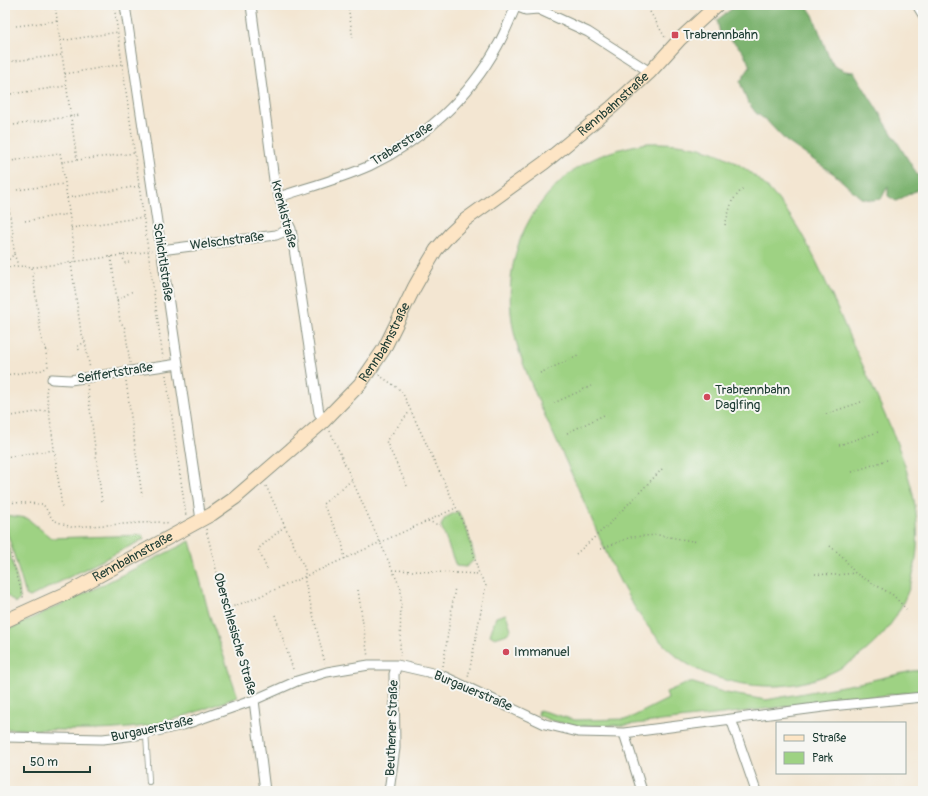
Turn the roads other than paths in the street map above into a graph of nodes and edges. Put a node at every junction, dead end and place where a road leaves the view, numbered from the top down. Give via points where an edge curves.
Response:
1 (125, 5) edge
2 (253, 5) edge
3 (717, 5) edge
4 (917, 5) edge
5 (515, 6) edge
6 (539, 7) edge
7 (923, 15) edge
8 (650, 72) junction
9 (279, 197) junction
10 (291, 229) junction
11 (161, 250) junction
12 (178, 364) junction
13 (52, 379) road end
14 (324, 421) junction
15 (203, 523) junction
16 (5, 621) edge
17 (397, 665) junction
18 (923, 696) edge
19 (254, 700) junction
20 (731, 719) junction
21 (146, 733) junction
22 (624, 733) junction
23 (5, 737) edge
24 (149, 782) dead end
25 (265, 791) edge
26 (389, 791) edge
27 (642, 791) edge
28 (756, 791) edge

1 - 11 street, Schichtlstraße
2 - 9 street, Krenklstraße via 274,180
3 - 8 street, Rennbahnstraße via 679,40
4 - 7 street
5 - 6 street via 526,10
5 - 9 street, Traberstraße via 498,45 481,72 437,122 368,166
6 - 8 street via 588,32
8 - 14 street, Rennbahnstraße via 612,107 450,234 436,250 371,369
9 - 10 street, Krenklstraße
10 - 11 street, Welschstraße via 276,235
10 - 14 street, Krenklstraße via 319,413
11 - 12 street, Schichtlstraße
12 - 13 street, Seiffertstraße via 70,380
12 - 15 street, Schichtlstraße
14 - 15 street, Rennbahnstraße
15 - 16 street, Rennbahnstraße
17 - 19 street, Burgauerstraße via 369,665 327,672 297,681
17 - 22 street, Burgauerstraße via 441,675 545,724 578,732
17 - 26 street, Beuthener Straße via 394,674 394,748
18 - 20 street, Burgauerstraße
19 - 21 street, Burgauerstraße via 183,726
19 - 25 street, Oberschlesische Straße
20 - 22 street, Burgauerstraße
20 - 28 street
21 - 23 street, Burgauerstraße via 103,739
21 - 24 lane
22 - 27 street

